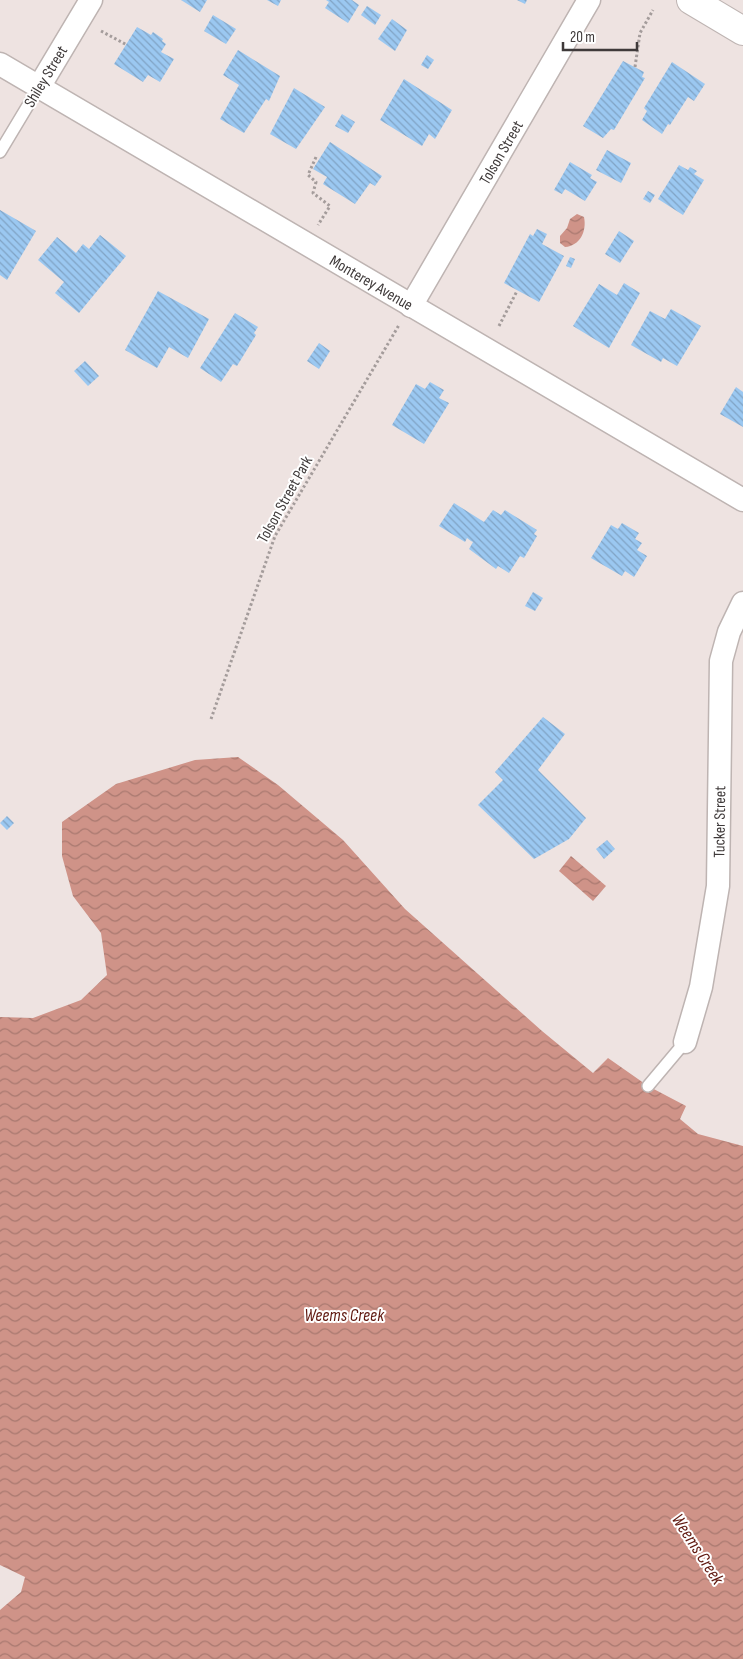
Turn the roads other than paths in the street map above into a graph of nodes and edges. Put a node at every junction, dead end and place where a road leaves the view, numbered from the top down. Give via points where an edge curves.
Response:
1 (91, 0) edge
2 (589, 0) edge
3 (691, 0) edge
4 (743, 31) edge
5 (0, 64) edge
6 (39, 87) junction
7 (0, 152) edge
8 (411, 306) junction
9 (743, 500) edge
10 (743, 603) edge
11 (685, 1042) joint
12 (648, 1086) dead end

1 - 6 street, Shiley Street
2 - 8 street, Tolson Street
3 - 4 street
5 - 6 street, Monterey Avenue
6 - 7 lane, Shiley Street
6 - 8 street, Monterey Avenue
8 - 9 street, Monterey Avenue
10 - 11 street, Tucker Street via 729,632 721,661 718,886 702,987
11 - 12 lane

